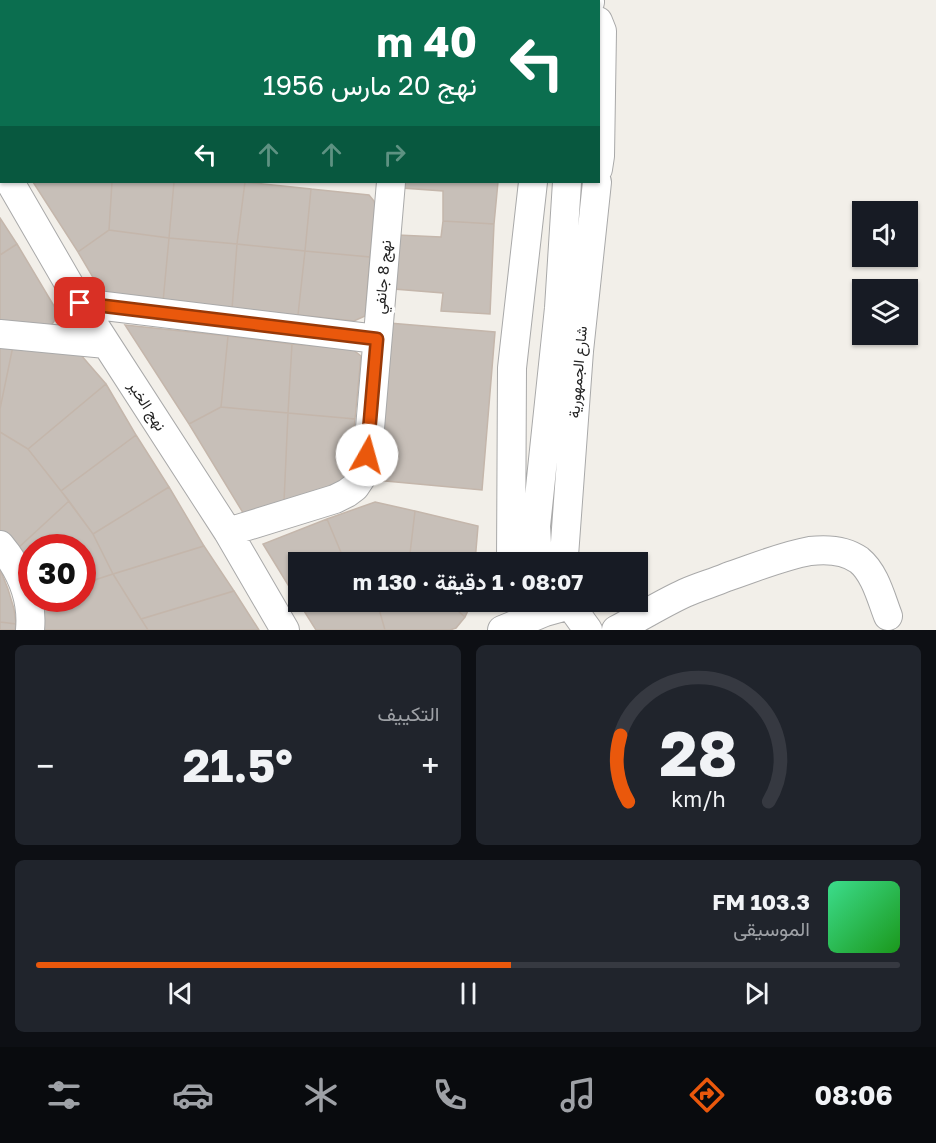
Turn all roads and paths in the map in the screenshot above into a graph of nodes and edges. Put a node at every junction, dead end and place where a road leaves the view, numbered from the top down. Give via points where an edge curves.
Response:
1 (600, 26) edge
2 (600, 156) edge
3 (11, 183) edge
4 (388, 183) edge
5 (533, 183) edge
6 (567, 183) edge
7 (597, 183) edge
8 (80, 303) junction
9 (0, 334) edge
10 (377, 339) junction
11 (106, 344) junction
12 (228, 532) junction
13 (0, 545) edge
14 (511, 552) edge
15 (537, 552) edge
16 (564, 552) edge
17 (549, 612) edge
18 (560, 612) edge
19 (888, 616) dead end
20 (509, 622) edge
21 (30, 630) edge
22 (285, 630) edge
23 (588, 630) edge
24 (616, 630) edge

1 - 2 street
3 - 8 street, نهج الخير
4 - 10 street, نهج 8 جانفي
5 - 14 street via 512,368
6 - 15 street via 559,308 536,526
7 - 16 street, شارع الجمهورية via 579,351
8 - 10 street
8 - 11 street, نهج الخير
9 - 11 street
10 - 12 street, نهج 8 جانفي via 369,440 355,488 335,499
11 - 12 street, نهج الخير
12 - 22 street, نهج الخير
13 - 21 street via 28,594
17 - 20 street
18 - 23 street
19 - 24 street via 876,584 864,566 846,554 824,550 792,556 686,592

